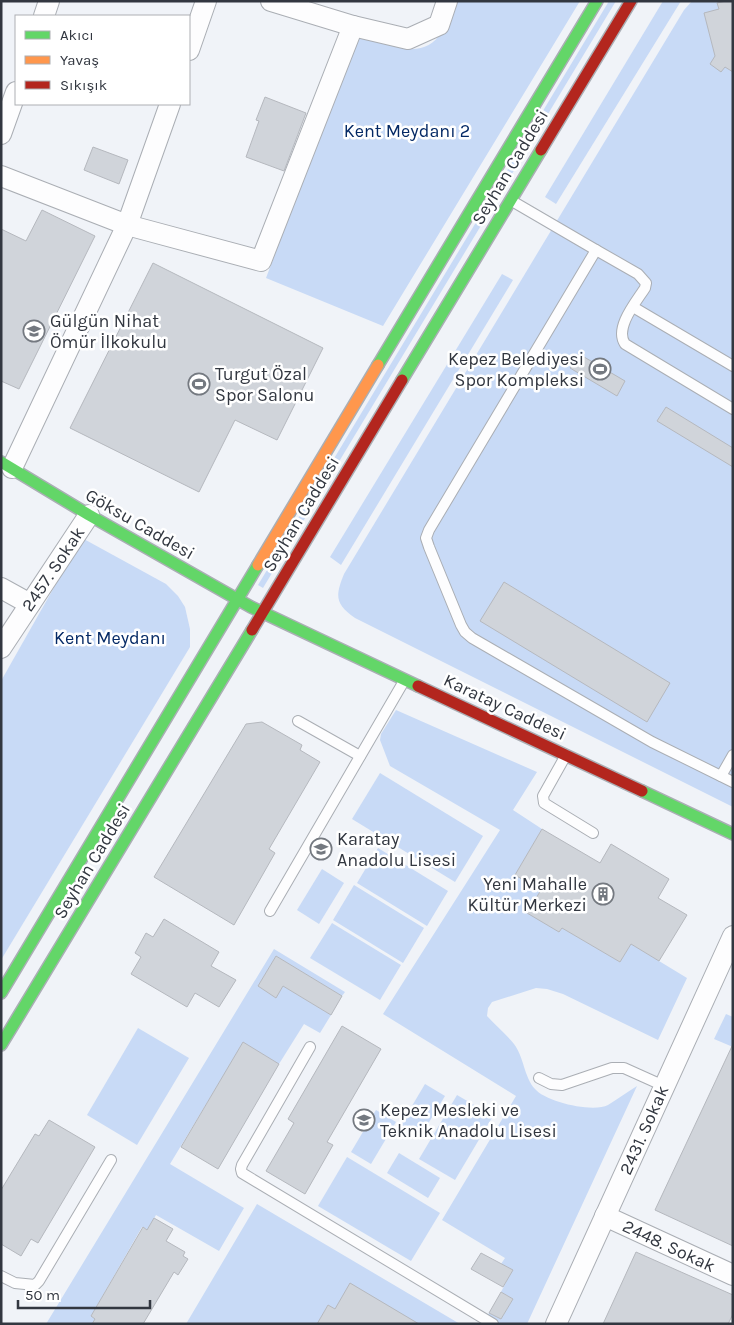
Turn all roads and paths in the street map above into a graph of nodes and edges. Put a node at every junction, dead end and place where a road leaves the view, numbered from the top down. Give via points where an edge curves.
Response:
1 (49, 1) edge
2 (206, 1) edge
3 (447, 1) edge
4 (597, 1) edge
5 (631, 1) edge
6 (276, 2) edge
7 (44, 15) edge
8 (353, 26) junction
9 (190, 47) edge
10 (15, 95) edge
11 (170, 105) edge
12 (1, 134) edge
13 (1, 176) edge
14 (511, 200) junction
15 (127, 225) junction
16 (596, 250) junction
17 (633, 307) junction
18 (733, 366) edge
19 (733, 409) edge
20 (7, 465) edge
21 (89, 516) junction
22 (1, 588) edge
23 (237, 600) junction
24 (30, 604) junction
25 (262, 613) junction
26 (1, 648) edge
27 (405, 680) junction
28 (298, 721) dead end
29 (566, 755) junction
30 (733, 755) edge
31 (360, 756) junction
32 (721, 776) junction
33 (733, 782) edge
34 (593, 833) dead end
35 (733, 834) edge
36 (270, 911) dead end
37 (733, 936) edge
38 (728, 959) edge
39 (1, 993) edge
40 (1, 1045) edge
41 (310, 1047) dead end
42 (538, 1078) dead end
43 (664, 1086) junction
44 (112, 1160) dead end
45 (605, 1216) junction
46 (733, 1275) edge
47 (1, 1276) edge
48 (493, 1324) edge
49 (556, 1324) edge

1 - 7 street
2 - 9 street
3 - 8 street via 439,25 408,39
4 - 23 street, Seyhan Caddesi
5 - 14 street, Seyhan Caddesi
6 - 8 street
8 - 15 street via 261,261
10 - 12 street
11 - 15 street
13 - 15 street
14 - 16 lane
14 - 25 street, Seyhan Caddesi
15 - 20 street
16 - 17 lane via 638,274 646,283
16 - 32 lane via 426,538 460,625 472,638 652,742
17 - 18 lane
17 - 19 lane via 621,332 625,344
20 - 21 street, Göksu Caddesi
21 - 23 street, Göksu Caddesi
21 - 24 street, 2457. Sokak
22 - 24 street
23 - 25 street, Göksu Caddesi
23 - 39 street, Seyhan Caddesi
24 - 26 street, 2457. Sokak
25 - 27 street, Karatay Caddesi
25 - 40 street, Seyhan Caddesi
27 - 29 street, Karatay Caddesi
27 - 31 lane
28 - 31 lane
29 - 34 lane via 543,796 544,802
29 - 35 street, Karatay Caddesi
30 - 32 lane
31 - 36 lane
32 - 33 lane
37 - 38 street, 2431. Sokak
38 - 43 street, 2431. Sokak
41 - 48 lane via 242,1165 242,1173
42 - 43 lane via 562,1085 612,1068 624,1068
43 - 45 street, 2431. Sokak
44 - 47 lane via 39,1281 35,1285 22,1284
45 - 46 street, 2448. Sokak
45 - 49 street, 2431. Sokak

